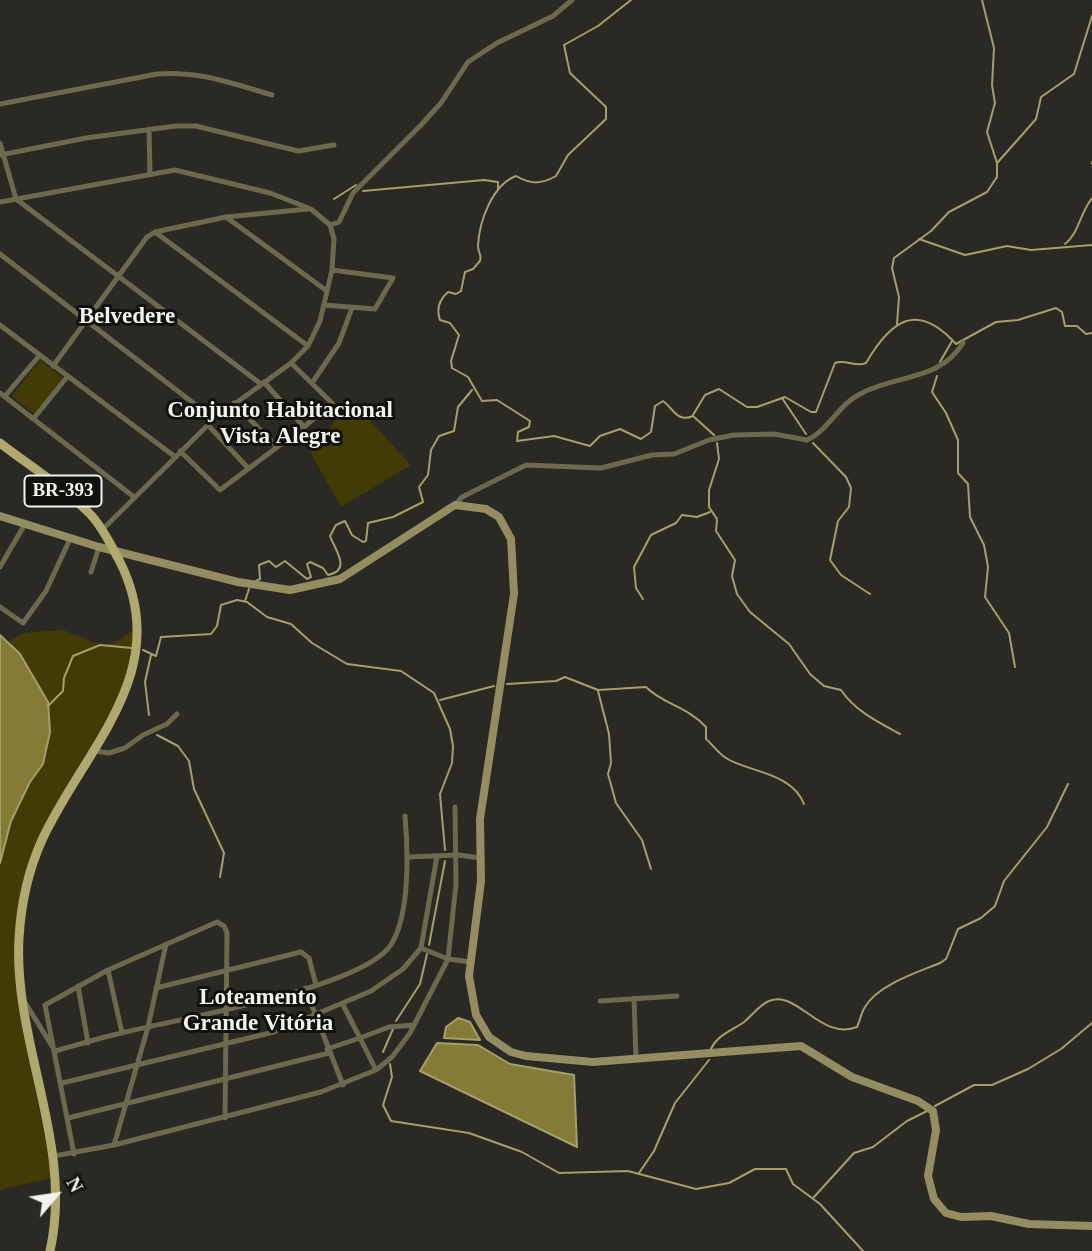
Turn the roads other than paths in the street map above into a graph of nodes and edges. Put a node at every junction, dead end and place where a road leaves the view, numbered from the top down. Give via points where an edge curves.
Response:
1 (572, 0) edge
2 (272, 95) dead end
3 (0, 104) edge
4 (149, 129) junction
5 (0, 143) edge
6 (334, 145) dead end
7 (2, 155) edge
8 (150, 174) junction
9 (16, 199) junction
10 (0, 202) edge
11 (311, 209) junction
12 (226, 217) junction
13 (330, 225) junction
14 (155, 232) junction
15 (0, 254) edge
16 (332, 270) junction
17 (120, 275) junction
18 (327, 291) junction
19 (324, 305) junction
20 (352, 308) junction
21 (86, 319) junction
22 (0, 325) edge
23 (963, 343) dead end
24 (308, 346) junction
25 (39, 356) junction
26 (291, 363) junction
27 (53, 366) junction
28 (67, 377) junction
29 (262, 383) junction
30 (312, 383) junction
31 (2, 394) edge
32 (234, 403) junction
33 (34, 418) junction
34 (215, 419) junction
35 (208, 425) junction
36 (304, 427) junction
37 (0, 443) edge
38 (277, 447) junction
39 (180, 451) junction
40 (174, 456) junction
41 (248, 468) junction
42 (134, 496) junction
43 (455, 505) junction
44 (0, 516) edge
45 (25, 524) junction
46 (102, 530) junction
47 (70, 539) junction
48 (99, 547) junction
49 (113, 550) junction
50 (0, 567) edge
51 (92, 572) dead end
52 (0, 607) edge
53 (177, 715) dead end
54 (94, 751) junction
55 (455, 807) dead end
56 (405, 816) dead end
57 (458, 855) junction
58 (437, 856) junction
59 (407, 857) junction
60 (481, 858) junction
61 (166, 944) junction
62 (421, 948) junction
63 (448, 959) junction
64 (470, 962) junction
65 (108, 970) junction
66 (225, 972) junction
67 (316, 985) junction
68 (78, 986) junction
69 (156, 988) junction
70 (304, 988) junction
71 (22, 995) junction
72 (677, 996) dead end
73 (634, 998) junction
74 (600, 1001) dead end
75 (342, 1003) junction
76 (224, 1009) junction
77 (314, 1017) junction
78 (414, 1025) junction
79 (148, 1027) junction
80 (122, 1033) junction
81 (360, 1038) junction
82 (88, 1042) junction
83 (223, 1046) junction
84 (55, 1051) junction
85 (328, 1051) junction
86 (636, 1059) junction
87 (137, 1066) junction
88 (376, 1070) junction
89 (224, 1081) junction
90 (62, 1083) junction
91 (343, 1085) junction
92 (124, 1105) junction
93 (68, 1118) junction
94 (225, 1118) junction
95 (114, 1145) junction
96 (74, 1154) junction
97 (54, 1156) junction
98 (1092, 1226) edge
99 (50, 1251) edge

1 - 13 street via 552,16 468,62 441,103 353,193 339,222
2 - 3 street via 179,72
4 - 6 street via 196,126 298,151
4 - 7 street
4 - 8 street
5 - 7 street
7 - 9 street
8 - 9 street
8 - 11 street via 175,170 196,174
9 - 10 street
9 - 17 street
11 - 12 street
11 - 13 street
12 - 14 street
12 - 18 street
13 - 16 street
14 - 17 street
14 - 24 street
15 - 21 street
16 - 18 street
16 - 20 street via 393,278 375,309
17 - 21 street
17 - 29 street
18 - 19 street
19 - 20 street
19 - 24 street
20 - 30 street via 339,343
21 - 27 street
21 - 34 street
22 - 25 street
23 - 43 street via 953,359 933,372 859,394 807,440 774,434 723,436 674,454 601,468 526,465 462,497
24 - 26 street
25 - 27 street
25 - 31 street
26 - 29 street
26 - 30 street
27 - 28 street
28 - 33 street
28 - 40 street
29 - 32 street
29 - 36 street
30 - 36 street via 331,404
31 - 33 street
32 - 34 street
32 - 38 street
33 - 42 street
34 - 35 street
35 - 39 street
35 - 41 street
36 - 38 street
37 - 46 main road, BR-393 via 81,506
38 - 41 street
39 - 40 street
39 - 41 street via 220,490
40 - 42 street
42 - 46 street
43 - 49 main road via 340,579 290,590 238,582
43 - 60 main road via 493,512 511,539 514,594 480,819
44 - 45 main road
45 - 47 main road
45 - 50 street
46 - 49 main road, BR-393
47 - 48 main road
47 - 52 street via 46,591 23,623
48 - 49 main road
48 - 51 street
49 - 54 main road via 131,592 135,655 122,703
53 - 54 street via 125,748
54 - 71 main road via 51,822 28,878 19,935
55 - 57 street
56 - 59 street
57 - 58 street
57 - 60 street
57 - 63 street
58 - 59 street
58 - 62 street
59 - 67 street via 401,914 392,943 378,959
60 - 64 main road
61 - 65 street
61 - 66 street via 221,923 227,933
61 - 69 street
62 - 63 street
62 - 75 street via 392,978
63 - 64 street
63 - 78 street
64 - 86 main road via 476,1015 499,1045 526,1056 574,1061
65 - 68 street
65 - 80 street
66 - 67 street via 301,951 309,958
66 - 69 street
66 - 76 street
67 - 70 street
68 - 82 street
68 - 84 street via 45,1005
69 - 79 street
70 - 76 street
70 - 77 street
71 - 84 street
71 - 97 main road
72 - 73 street
73 - 74 street
73 - 86 street
75 - 77 street
75 - 81 street
76 - 79 street
76 - 83 street
77 - 83 street
77 - 85 street
78 - 81 street via 389,1027
78 - 88 street
79 - 80 street
79 - 87 street
80 - 82 street
81 - 85 street
81 - 88 street
82 - 84 street
83 - 87 street
83 - 89 street
84 - 90 street
85 - 89 street
85 - 91 street
86 - 98 main road via 801,1046 852,1077 925,1104 935,1115 928,1176 934,1199 946,1213 1029,1224
87 - 90 street
87 - 92 street
88 - 91 street
89 - 92 street
89 - 94 street
90 - 93 street
91 - 94 street
92 - 93 street
92 - 95 street
93 - 96 street
94 - 95 street
95 - 96 street
96 - 97 street
97 - 99 main road via 56,1202

